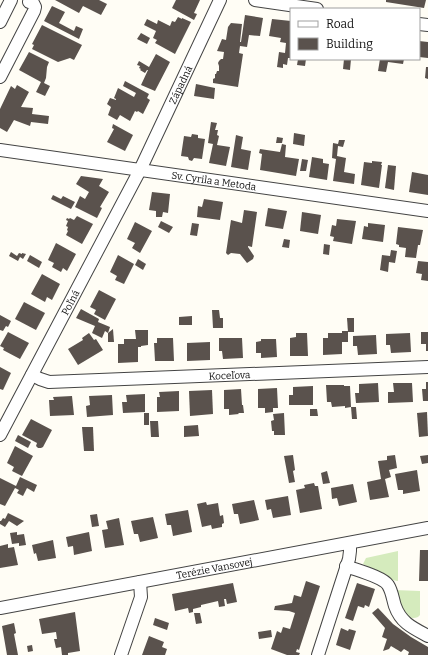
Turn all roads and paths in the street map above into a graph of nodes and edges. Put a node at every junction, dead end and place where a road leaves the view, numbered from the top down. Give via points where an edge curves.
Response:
1 (11, 0) edge
2 (220, 0) edge
3 (256, 0) edge
4 (29, 2) dead end
5 (310, 8) edge
6 (0, 22) edge
7 (0, 77) edge
8 (0, 150) edge
9 (140, 170) junction
10 (428, 211) edge
11 (428, 367) edge
12 (32, 375) junction
13 (0, 435) edge
14 (428, 528) edge
15 (350, 543) junction
16 (346, 566) junction
17 (140, 582) junction
18 (0, 608) edge
19 (428, 636) edge
20 (121, 655) edge
21 (318, 655) edge

1 - 6 street
2 - 9 street, Západná
3 - 5 street
4 - 7 street via 35,7 34,11
8 - 9 street, Sv. Cyrila a Metoda
9 - 10 street, Sv. Cyrila a Metoda
9 - 12 street, Poľná
11 - 12 street, Koceľova via 49,382
12 - 13 street, Poľná
14 - 15 street, Terézie Vansovej
15 - 16 street
15 - 17 street, Terézie Vansovej
16 - 19 street via 378,578 389,586 401,618 409,626
16 - 21 street
17 - 18 street, Terézie Vansovej
17 - 20 street via 141,597

